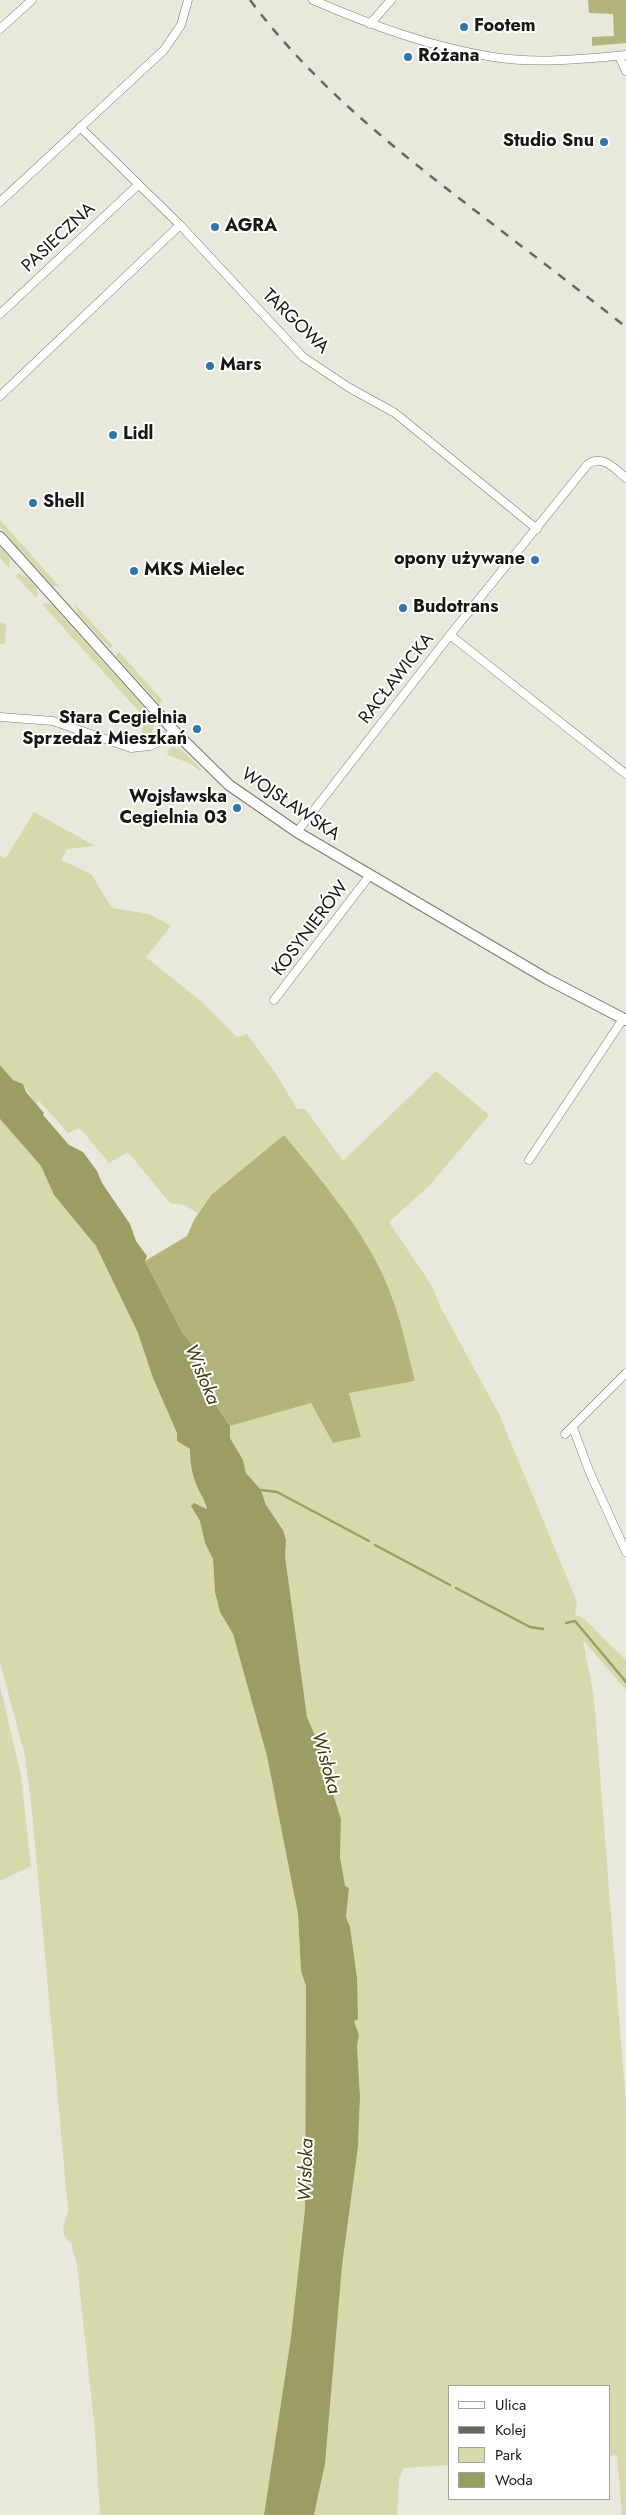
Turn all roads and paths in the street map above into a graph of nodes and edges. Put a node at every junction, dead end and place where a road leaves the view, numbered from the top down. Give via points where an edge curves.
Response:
1 (32, 0) edge
2 (188, 0) edge
3 (313, 0) edge
4 (391, 0) edge
5 (370, 24) junction
6 (0, 29) edge
7 (622, 56) edge
8 (626, 70) edge
9 (80, 127) junction
10 (138, 185) junction
11 (0, 202) edge
12 (180, 226) junction
13 (0, 314) edge
14 (0, 396) edge
15 (626, 478) edge
16 (537, 529) junction
17 (0, 537) edge
18 (450, 635) junction
19 (0, 717) edge
20 (174, 731) junction
21 (626, 774) edge
22 (297, 832) junction
23 (370, 875) junction
24 (274, 1000) dead end
25 (625, 1020) edge
26 (529, 1160) dead end
27 (626, 1373) edge
28 (573, 1428) junction
29 (565, 1434) dead end
30 (626, 1552) edge

1 - 6 street
2 - 9 street via 181,25 164,50
3 - 5 street
4 - 5 street
5 - 7 street via 414,39 495,58 550,60
7 - 8 street
9 - 10 street, TARGOWA
9 - 11 street
10 - 12 street, TARGOWA
10 - 13 street, PASIECZNA
12 - 14 street
12 - 16 street, TARGOWA via 303,356 395,413
15 - 16 street, RACŁAWICKA via 607,462 592,462
16 - 18 street, RACŁAWICKA
17 - 20 street, WOJSŁAWSKA
18 - 21 street
18 - 22 street, RACŁAWICKA
19 - 20 street via 53,721 130,748 150,746
20 - 22 street, WOJSŁAWSKA via 229,785
22 - 23 street, WOJSŁAWSKA
23 - 24 street, KOSYNIERÓW
23 - 25 street, WOJSŁAWSKA via 547,979
25 - 26 street
27 - 28 street
28 - 29 street
28 - 30 street

